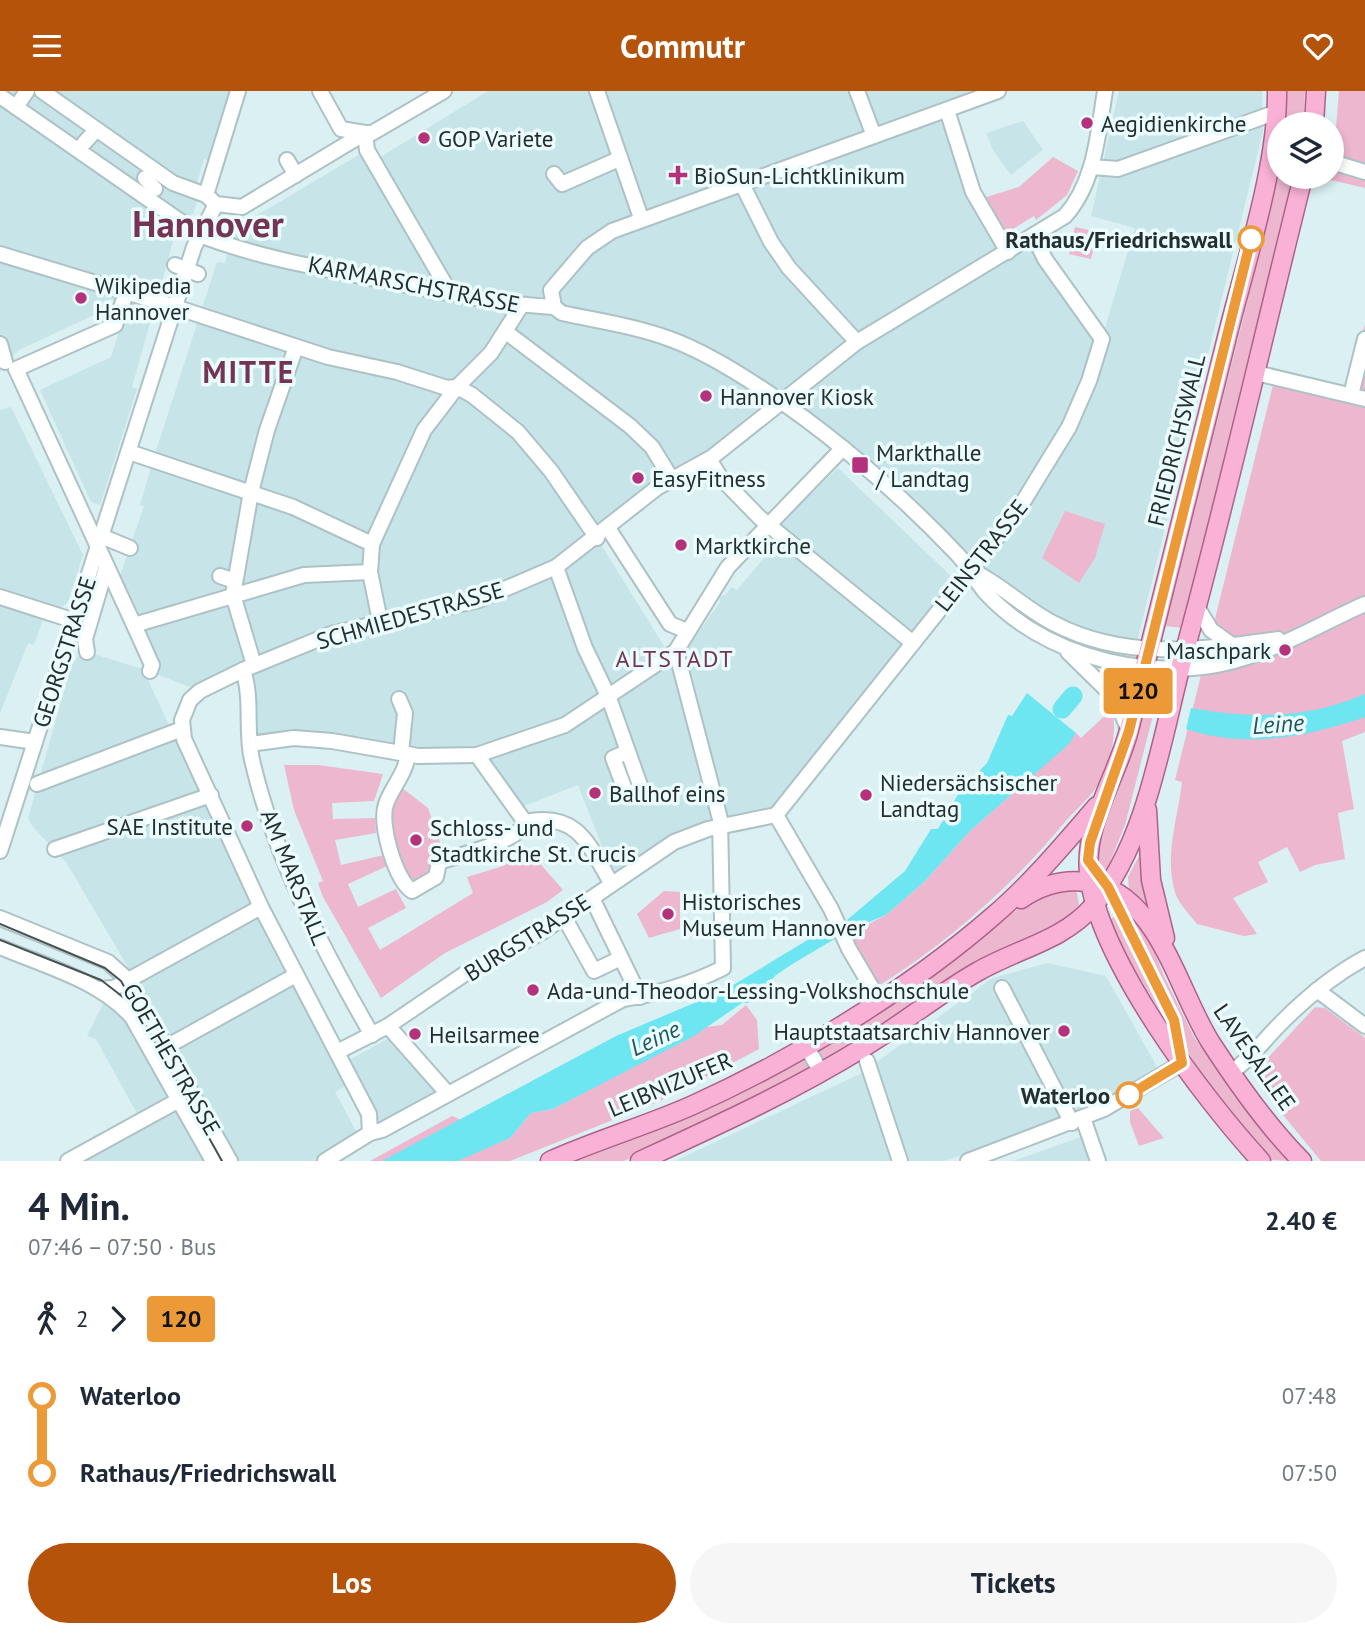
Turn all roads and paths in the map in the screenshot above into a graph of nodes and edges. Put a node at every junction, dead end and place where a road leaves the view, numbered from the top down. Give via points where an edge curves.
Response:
1 (238, 91) edge
2 (320, 91) edge
3 (444, 91) edge
4 (597, 91) edge
5 (857, 91) edge
6 (998, 91) edge
7 (1105, 91) edge
8 (1277, 91) edge
9 (1316, 91) edge
10 (34, 93) edge
11 (0, 96) edge
12 (16, 107) junction
13 (947, 110) junction
14 (1277, 112) edge
15 (1315, 112) edge
16 (1267, 116) edge
17 (365, 133) junction
18 (874, 136) junction
19 (619, 159) junction
20 (1344, 165) edge
21 (1091, 167) junction
22 (1267, 170) edge
23 (1365, 171) edge
24 (554, 174) dead end
25 (741, 182) junction
26 (150, 184) junction
27 (1300, 189) edge
28 (211, 199) junction
29 (641, 218) junction
30 (1034, 236) junction
31 (197, 241) junction
32 (1008, 252) junction
33 (0, 254) edge
34 (126, 293) junction
35 (450, 293) junction
36 (521, 306) junction
37 (175, 307) junction
38 (554, 307) junction
39 (506, 332) junction
40 (1365, 339) edge
41 (857, 342) junction
42 (0, 344) edge
43 (296, 347) junction
44 (7, 366) edge
45 (1256, 373) junction
46 (457, 387) junction
47 (1358, 397) edge
48 (780, 402) junction
49 (843, 448) junction
50 (128, 452) junction
51 (709, 459) junction
52 (671, 478) junction
53 (251, 492) junction
54 (769, 525) junction
55 (608, 528) junction
56 (597, 538) junction
57 (99, 542) junction
58 (372, 544) junction
59 (130, 548) dead end
60 (556, 567) junction
61 (106, 568) junction
62 (971, 570) junction
63 (370, 572) junction
64 (220, 576) dead end
65 (234, 588) junction
66 (0, 597) edge
67 (1365, 604) edge
68 (1197, 607) junction
69 (75, 621) junction
70 (380, 621) junction
71 (134, 625) junction
72 (687, 631) junction
73 (1293, 637) junction
74 (913, 643) junction
75 (1059, 645) junction
76 (1232, 645) junction
77 (676, 651) junction
78 (86, 652) dead end
79 (1147, 658) junction
80 (1183, 660) junction
81 (248, 668) junction
82 (149, 671) dead end
83 (609, 698) junction
84 (399, 699) dead end
85 (182, 729) junction
86 (1129, 731) junction
87 (0, 737) edge
88 (35, 741) junction
89 (250, 744) junction
90 (627, 751) dead end
91 (404, 753) junction
92 (477, 755) junction
93 (37, 784) dead end
94 (1147, 793) junction
95 (211, 795) junction
96 (1105, 797) junction
97 (776, 815) junction
98 (525, 822) junction
99 (721, 827) junction
100 (55, 849) dead end
101 (0, 851) edge
102 (1090, 882) junction
103 (611, 883) junction
104 (1108, 887) junction
105 (592, 898) junction
106 (1095, 904) junction
107 (261, 907) junction
108 (994, 916) junction
109 (0, 918) edge
110 (564, 918) junction
111 (0, 947) edge
112 (621, 958) junction
113 (1365, 958) edge
114 (296, 975) junction
115 (1176, 975) junction
116 (128, 980) junction
117 (1002, 988) dead end
118 (98, 989) junction
119 (1317, 990) junction
120 (640, 997) junction
121 (878, 1000) junction
122 (388, 1025) junction
123 (1365, 1026) edge
124 (372, 1034) junction
125 (806, 1046) junction
126 (159, 1051) junction
127 (337, 1052) junction
128 (867, 1061) dead end
129 (1182, 1063) junction
130 (821, 1072) junction
131 (1232, 1072) junction
132 (448, 1094) junction
133 (179, 1100) junction
134 (1078, 1121) junction
135 (370, 1133) junction
136 (68, 1161) edge
137 (213, 1161) edge
138 (230, 1161) edge
139 (325, 1161) edge
140 (550, 1161) edge
141 (640, 1161) edge
142 (900, 1161) edge
143 (968, 1161) edge
144 (1098, 1161) edge
145 (1261, 1161) edge
146 (1301, 1161) edge

1 - 28 street, GEORGSTRASSE
2 - 17 street via 341,128
3 - 17 street
4 - 19 street
5 - 18 street
6 - 13 street
7 - 21 street, SCHMIEDESTRASSE
8 - 14 main road, FRIEDRICHSWALL
9 - 15 main road
10 - 12 street
10 - 26 street
11 - 12 street
12 - 26 street
13 - 18 street
13 - 32 street via 973,192
16 - 21 street via 1118,169
17 - 28 street via 287,162 242,207
17 - 35 street via 367,150
18 - 25 street
19 - 24 street via 562,184
19 - 29 street
20 - 23 street
21 - 30 street, SCHMIEDESTRASSE via 1075,205
22 - 79 main road, FRIEDRICHSWALL
25 - 29 street
25 - 41 street via 789,268
26 - 28 street
26 - 31 street, KARMARSCHSTRASSE
27 - 45 main road
28 - 31 street, GEORGSTRASSE
29 - 38 street, KARMARSCHSTRASSE via 587,248 551,290
30 - 32 street, SCHMIEDESTRASSE
30 - 62 street, LEINSTRASSE via 1102,339 1069,426 1015,515
31 - 35 street, KARMARSCHSTRASSE
31 - 37 street, GEORGSTRASSE
32 - 41 street, SCHMIEDESTRASSE
33 - 34 street
34 - 37 street
34 - 44 street via 115,325
35 - 36 street, KARMARSCHSTRASSE
36 - 38 street, KARMARSCHSTRASSE
36 - 39 street
37 - 43 street
37 - 50 street, GEORGSTRASSE
38 - 48 street, KARMARSCHSTRASSE via 562,313 672,339
39 - 46 street
39 - 52 street via 630,426 652,447
40 - 47 street
41 - 48 street, SCHMIEDESTRASSE
42 - 44 street
43 - 46 street
43 - 53 street
44 - 57 street
45 - 47 street
45 - 68 main road
46 - 56 street via 517,432 551,471
46 - 58 street via 424,430
48 - 49 street, KARMARSCHSTRASSE
48 - 51 street, SCHMIEDESTRASSE
49 - 54 street
49 - 62 street, KARMARSCHSTRASSE
50 - 53 street
50 - 57 street, GEORGSTRASSE
51 - 52 street, SCHMIEDESTRASSE
51 - 54 street via 720,477
52 - 55 street, SCHMIEDESTRASSE
53 - 58 street
53 - 65 street
54 - 72 street via 728,567
54 - 74 street
55 - 56 street, SCHMIEDESTRASSE
55 - 72 street via 670,624
56 - 60 street, SCHMIEDESTRASSE
57 - 59 street
57 - 61 street
57 - 69 street, GEORGSTRASSE
58 - 63 street
60 - 70 street, SCHMIEDESTRASSE via 479,600
60 - 83 street
61 - 71 street
61 - 78 street, GEORGSTRASSE via 85,639
62 - 74 street, LEINSTRASSE
62 - 75 street, KARMARSCHSTRASSE via 1004,609
62 - 79 street, KARMARSCHSTRASSE via 1066,629
63 - 65 street via 304,575
63 - 70 street
64 - 65 street
65 - 71 street
65 - 81 street, AM MARSTALL
66 - 69 street
67 - 73 street
68 - 76 street via 1211,630
68 - 80 main road
69 - 88 street, GEORGSTRASSE
70 - 81 street, SCHMIEDESTRASSE via 331,634
71 - 82 street via 152,665
72 - 77 street
73 - 76 street
73 - 80 street via 1232,662
74 - 97 street, LEINSTRASSE
75 - 79 street, KARMARSCHSTRASSE via 1092,657
75 - 86 street via 1108,689
76 - 80 street
77 - 83 street
77 - 99 street
79 - 80 street
79 - 86 main road, FRIEDRICHSWALL
80 - 94 main road
81 - 85 street, SCHMIEDESTRASSE via 200,691 184,712
81 - 89 street, AM MARSTALL
83 - 90 street
83 - 92 street via 565,725
84 - 91 street via 405,713
85 - 93 street
85 - 95 street, AM MARSTALL
86 - 96 main road, FRIEDRICHSWALL
87 - 88 street
88 - 101 street, GEORGSTRASSE
89 - 91 street via 332,741
89 - 124 street, AM MARSTALL via 299,899
91 - 92 street
91 - 98 street via 384,815 394,865 403,885 412,891 436,877 439,862 504,840
92 - 98 street
94 - 104 main road
94 - 115 main road via 1151,880
95 - 100 street
95 - 107 street, AM MARSTALL
96 - 102 main road, FRIEDRICHSWALL via 1090,843
96 - 108 main road
97 - 99 street, BURGSTRASSE
97 - 121 street
98 - 103 street via 561,822 584,835
99 - 103 street, BURGSTRASSE via 674,842
99 - 120 street via 723,968
102 - 104 main road
102 - 106 main road, FRIEDRICHSWALL
102 - 108 main road via 1036,888
103 - 105 street, BURGSTRASSE
104 - 106 main road
104 - 115 main road via 1132,903 1149,923
105 - 110 street, BURGSTRASSE
105 - 112 street
106 - 129 main road via 1111,945
106 - 130 main road via 1070,928 973,974
107 - 114 street, AM MARSTALL
107 - 116 street
108 - 121 main road, LEIBNIZUFER
109 - 116 street, GOETHESTRASSE via 113,965
110 - 112 street via 594,971
110 - 122 street, BURGSTRASSE via 466,973
111 - 118 street, GOETHESTRASSE
112 - 120 street
113 - 119 street
114 - 126 street
114 - 127 street, AM MARSTALL
115 - 131 main road, LAVESALLEE
116 - 118 street via 114,988
116 - 126 street, GOETHESTRASSE
117 - 134 street
118 - 126 street, GOETHESTRASSE via 119,1003
119 - 123 street
119 - 131 street
120 - 132 street via 623,999
121 - 125 main road, LEIBNIZUFER
122 - 124 street, BURGSTRASSE
122 - 132 street
124 - 127 street
125 - 130 street
125 - 140 main road, LEIBNIZUFER via 693,1105
126 - 133 street, GOETHESTRASSE
126 - 138 street, GOETHESTRASSE
127 - 135 street, AM MARSTALL via 369,1114
128 - 142 street
129 - 134 street
129 - 145 main road
130 - 141 main road
131 - 146 main road, LAVESALLEE
132 - 135 street
133 - 136 street
133 - 137 street, GOETHESTRASSE
134 - 143 street
134 - 144 street
135 - 139 street

